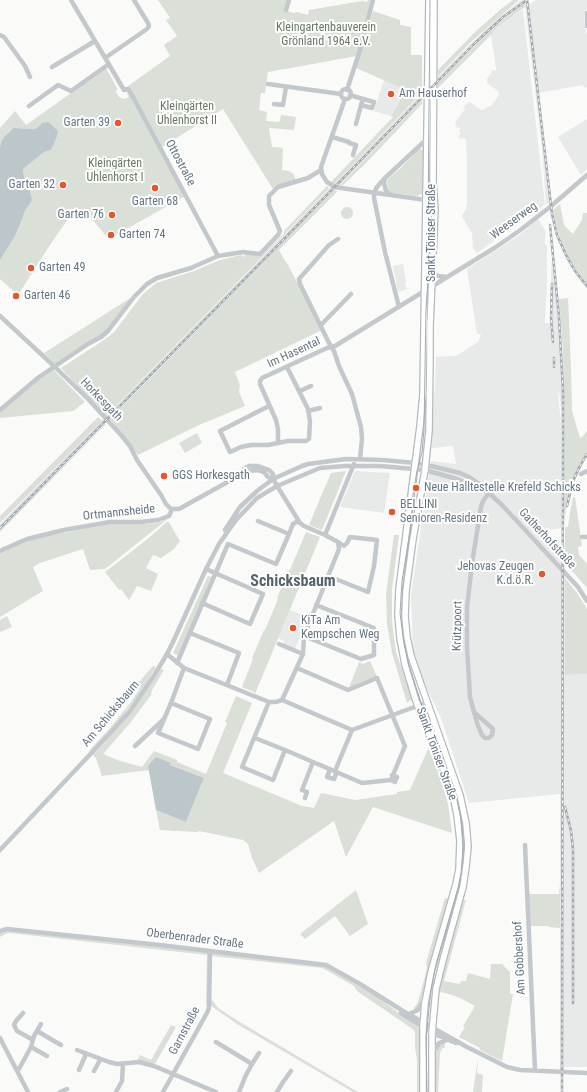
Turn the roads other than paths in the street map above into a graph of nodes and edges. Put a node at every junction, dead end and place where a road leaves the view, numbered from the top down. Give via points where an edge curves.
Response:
1 (71, 0) edge
2 (134, 0) edge
3 (289, 0) edge
4 (373, 0) edge
5 (429, 0) edge
6 (434, 0) edge
7 (286, 10) dead end
8 (587, 13) edge
9 (587, 26) edge
10 (0, 35) edge
11 (95, 40) junction
12 (105, 58) junction
13 (108, 64) junction
14 (52, 67) dead end
15 (30, 77) dead end
16 (268, 84) dead end
17 (286, 86) junction
18 (348, 90) junction
19 (341, 94) junction
20 (350, 95) junction
21 (344, 99) junction
22 (363, 99) junction
23 (274, 104) dead end
24 (361, 104) junction
25 (29, 106) dead end
26 (356, 124) dead end
27 (332, 138) junction
28 (426, 139) junction
29 (353, 155) dead end
30 (321, 170) junction
31 (587, 175) edge
32 (385, 178) junction
33 (374, 193) junction
34 (392, 195) junction
35 (434, 198) junction
36 (426, 200) junction
37 (338, 240) dead end
38 (218, 256) junction
39 (433, 270) junction
40 (448, 276) junction
41 (432, 286) junction
42 (423, 292) junction
43 (350, 294) dead end
44 (399, 307) junction
45 (0, 316) edge
46 (321, 326) junction
47 (331, 347) junction
48 (287, 366) junction
49 (55, 367) junction
50 (311, 386) dead end
51 (300, 391) junction
52 (269, 406) junction
53 (320, 408) dead end
54 (0, 410) edge
55 (308, 411) junction
56 (278, 443) junction
57 (362, 459) junction
58 (353, 466) junction
59 (415, 466) junction
60 (425, 468) junction
61 (587, 471) edge
62 (581, 474) dead end
63 (273, 479) junction
64 (277, 486) junction
65 (489, 493) junction
66 (172, 509) junction
67 (258, 521) dead end
68 (298, 521) junction
69 (289, 534) junction
70 (325, 535) junction
71 (338, 542) junction
72 (0, 551) edge
73 (211, 558) junction
74 (206, 569) junction
75 (215, 574) junction
76 (328, 576) junction
77 (587, 601) edge
78 (202, 603) junction
79 (316, 605) junction
80 (190, 633) junction
81 (304, 636) junction
82 (279, 644) dead end
83 (167, 654) junction
84 (303, 654) junction
85 (178, 663) junction
86 (184, 668) junction
87 (297, 668) junction
88 (226, 685) junction
89 (282, 700) junction
90 (269, 702) junction
91 (428, 702) junction
92 (171, 703) junction
93 (418, 705) junction
94 (474, 713) junction
95 (393, 716) junction
96 (165, 718) junction
97 (151, 730) junction
98 (352, 730) junction
99 (158, 733) junction
100 (255, 738) junction
101 (135, 746) dead end
102 (285, 750) junction
103 (313, 762) junction
104 (334, 771) junction
105 (305, 798) dead end
106 (525, 845) dead end
107 (0, 850) edge
108 (0, 931) edge
109 (209, 951) junction
110 (379, 996) junction
111 (425, 1000) junction
112 (23, 1013) dead end
113 (409, 1014) junction
114 (41, 1024) dead end
115 (423, 1024) junction
116 (432, 1030) junction
117 (37, 1032) junction
118 (0, 1038) edge
119 (447, 1039) junction
120 (34, 1040) junction
121 (216, 1042) dead end
122 (61, 1045) dead end
123 (467, 1047) junction
124 (31, 1048) junction
125 (432, 1049) junction
126 (77, 1050) dead end
127 (259, 1053) dead end
128 (86, 1054) junction
129 (47, 1056) dead end
130 (100, 1060) junction
131 (124, 1064) junction
132 (252, 1064) junction
133 (17, 1070) junction
134 (79, 1070) dead end
135 (535, 1070) junction
136 (94, 1071) dead end
137 (291, 1071) dead end
138 (587, 1073) edge
139 (173, 1074) junction
140 (67, 1089) dead end
141 (28, 1092) edge
142 (60, 1092) edge
143 (116, 1092) edge
144 (163, 1092) edge
145 (216, 1092) edge
146 (239, 1092) edge
147 (277, 1092) edge
148 (423, 1092) edge
149 (432, 1092) edge

1 - 11 street, Ottostraße
2 - 12 street via 149,26
3 - 7 street
4 - 18 street
5 - 28 main road, Sankt Töniser Straße
6 - 35 main road, Sankt Töniser Straße
8 - 9 street
10 - 15 street via 25,66
11 - 12 street, Ottostraße
11 - 14 street
12 - 13 street, Ottostraße
13 - 25 street via 70,91 58,86
13 - 38 street, Ottostraße via 124,90 128,90 134,99
16 - 17 street
17 - 19 street
17 - 23 street via 283,105
18 - 19 street
18 - 20 street
19 - 21 street
20 - 21 street
20 - 22 street
21 - 27 street
22 - 24 street
22 - 24 street via 374,102 372,108
24 - 26 street
27 - 29 street via 356,143
27 - 30 street
28 - 32 street
28 - 36 main road, Sankt Töniser Straße
30 - 33 street via 327,182 335,187
30 - 38 street via 308,178 278,187 269,196 269,204 280,231 260,254 244,252
31 - 40 street, Weeserweg via 520,231
32 - 33 street
32 - 34 street via 386,191
33 - 34 street
33 - 44 street
34 - 36 street
35 - 36 street
35 - 39 main road, Sankt Töniser Straße
36 - 42 main road, Sankt Töniser Straße
37 - 46 street via 329,245 299,279
38 - 49 street via 147,284 108,331
39 - 40 street via 436,275
39 - 41 main road, Sankt Töniser Straße
40 - 41 street, Weeserweg
41 - 42 street, Weeserweg
41 - 60 main road, Sankt Töniser Straße via 429,432
42 - 44 street, Weeserweg
42 - 59 main road, Sankt Töniser Straße via 421,421
43 - 46 street
44 - 47 street, Weeserweg
45 - 49 street, Horkesgath
46 - 47 street
47 - 48 street, Im Hasental
47 - 57 street via 352,394 362,439
48 - 51 street
48 - 52 street, Im Hasental via 260,381
49 - 54 street
49 - 66 street, Horkesgath via 130,446 166,504
50 - 51 street
51 - 55 street
52 - 56 street, Im Hasental via 278,428
52 - 56 street via 220,432 230,452 251,445
53 - 55 street
55 - 56 street via 308,439
57 - 58 street
57 - 59 street, Am Schicksbaum
57 - 63 street, Am Schicksbaum via 308,464
58 - 59 street, Am Schicksbaum
58 - 64 street, Am Schicksbaum via 320,468
58 - 70 street
59 - 60 street, Gatherhofstraße
59 - 93 main road, Sankt Töniser Straße via 398,615 405,665
60 - 65 street, Gatherhofstraße
60 - 91 main road, Sankt Töniser Straße via 405,606 409,647
61 - 62 street
63 - 64 street, Ortmannsheide
63 - 66 street, Ortmannsheide via 273,474 269,470 249,466 232,479 179,509
63 - 73 street, Am Schicksbaum via 240,507 217,542
64 - 68 street, Ortmannsheide
64 - 73 street, Am Schicksbaum via 257,498 242,513
65 - 77 street, Gatherhofstraße via 563,570
65 - 94 street, Krützpoort via 481,507 467,608 469,694
66 - 72 street, Ortmannsheide via 169,516 158,520 110,522 64,530 27,539
67 - 69 street
68 - 69 street via 293,524
68 - 70 street
69 - 75 street via 276,564 228,544
70 - 71 street
71 - 76 street via 339,549
71 - 76 street via 344,546 350,537 377,540 368,592
73 - 74 street, Am Schicksbaum
74 - 75 street
74 - 83 street, Am Schicksbaum
75 - 78 street
75 - 78 street via 263,594 250,624
76 - 79 street
78 - 80 street
79 - 81 street
79 - 81 street via 374,628 374,655 361,659
80 - 85 street
80 - 88 street via 239,654
81 - 84 street
82 - 84 street
83 - 85 street
83 - 107 street, Am Schicksbaum via 130,711
84 - 87 street
85 - 86 street
86 - 88 street
86 - 92 street
87 - 89 street
87 - 95 street via 348,690 377,678
88 - 90 street
89 - 90 street
89 - 98 street
90 - 100 street
91 - 93 street
91 - 116 main road, Sankt Töniser Straße via 460,795 468,846 463,887 436,990
92 - 96 street
92 - 99 street via 210,719 198,749
93 - 95 street
93 - 111 main road, Sankt Töniser Straße via 453,796 460,841 456,884
94 - 94 street, Krützpoort via 482,735 489,738 492,729
95 - 98 street
95 - 104 street via 405,746 392,777 362,783
96 - 97 street
96 - 99 street
97 - 99 street
97 - 101 street
98 - 104 street
100 - 102 street
100 - 102 street via 242,767 273,780
102 - 103 street
103 - 104 street
103 - 105 street via 302,790 307,792
106 - 135 street, Am Gobbershof
108 - 109 street, Oberbenrader Straße via 7,929
109 - 110 street, Oberbenrader Straße via 326,965
109 - 139 street, Garnstraße via 208,1012
110 - 113 street, Oberbenrader Straße
110 - 115 street, Oberbenrader Straße
111 - 113 street via 418,1010
111 - 115 main road, Sankt Töniser Straße
112 - 120 street via 14,1025 17,1031
113 - 115 street, Oberbenrader Straße
114 - 117 street
115 - 116 street, Oberbenrader Straße
115 - 148 main road, Sankt Töniser Straße
116 - 119 street, Oberbenrader Straße
116 - 123 street, Oberbenrader Straße
116 - 125 main road, Sankt Töniser Straße
117 - 120 street
117 - 122 street
118 - 133 street
119 - 123 street, Oberbenrader Straße
119 - 125 street
120 - 124 street
121 - 132 street
123 - 135 street, Oberbenrader Straße via 507,1067
124 - 129 street
124 - 133 street
125 - 149 main road, Sankt Töniser Straße
126 - 128 street
127 - 132 street
128 - 130 street
128 - 134 street
130 - 131 street
130 - 136 street
131 - 139 street via 139,1062
131 - 143 street via 122,1081
132 - 146 street
133 - 141 street
135 - 138 street, Oberbenrader Straße
137 - 147 street
139 - 144 street, Garnstraße
139 - 145 street
140 - 142 street

